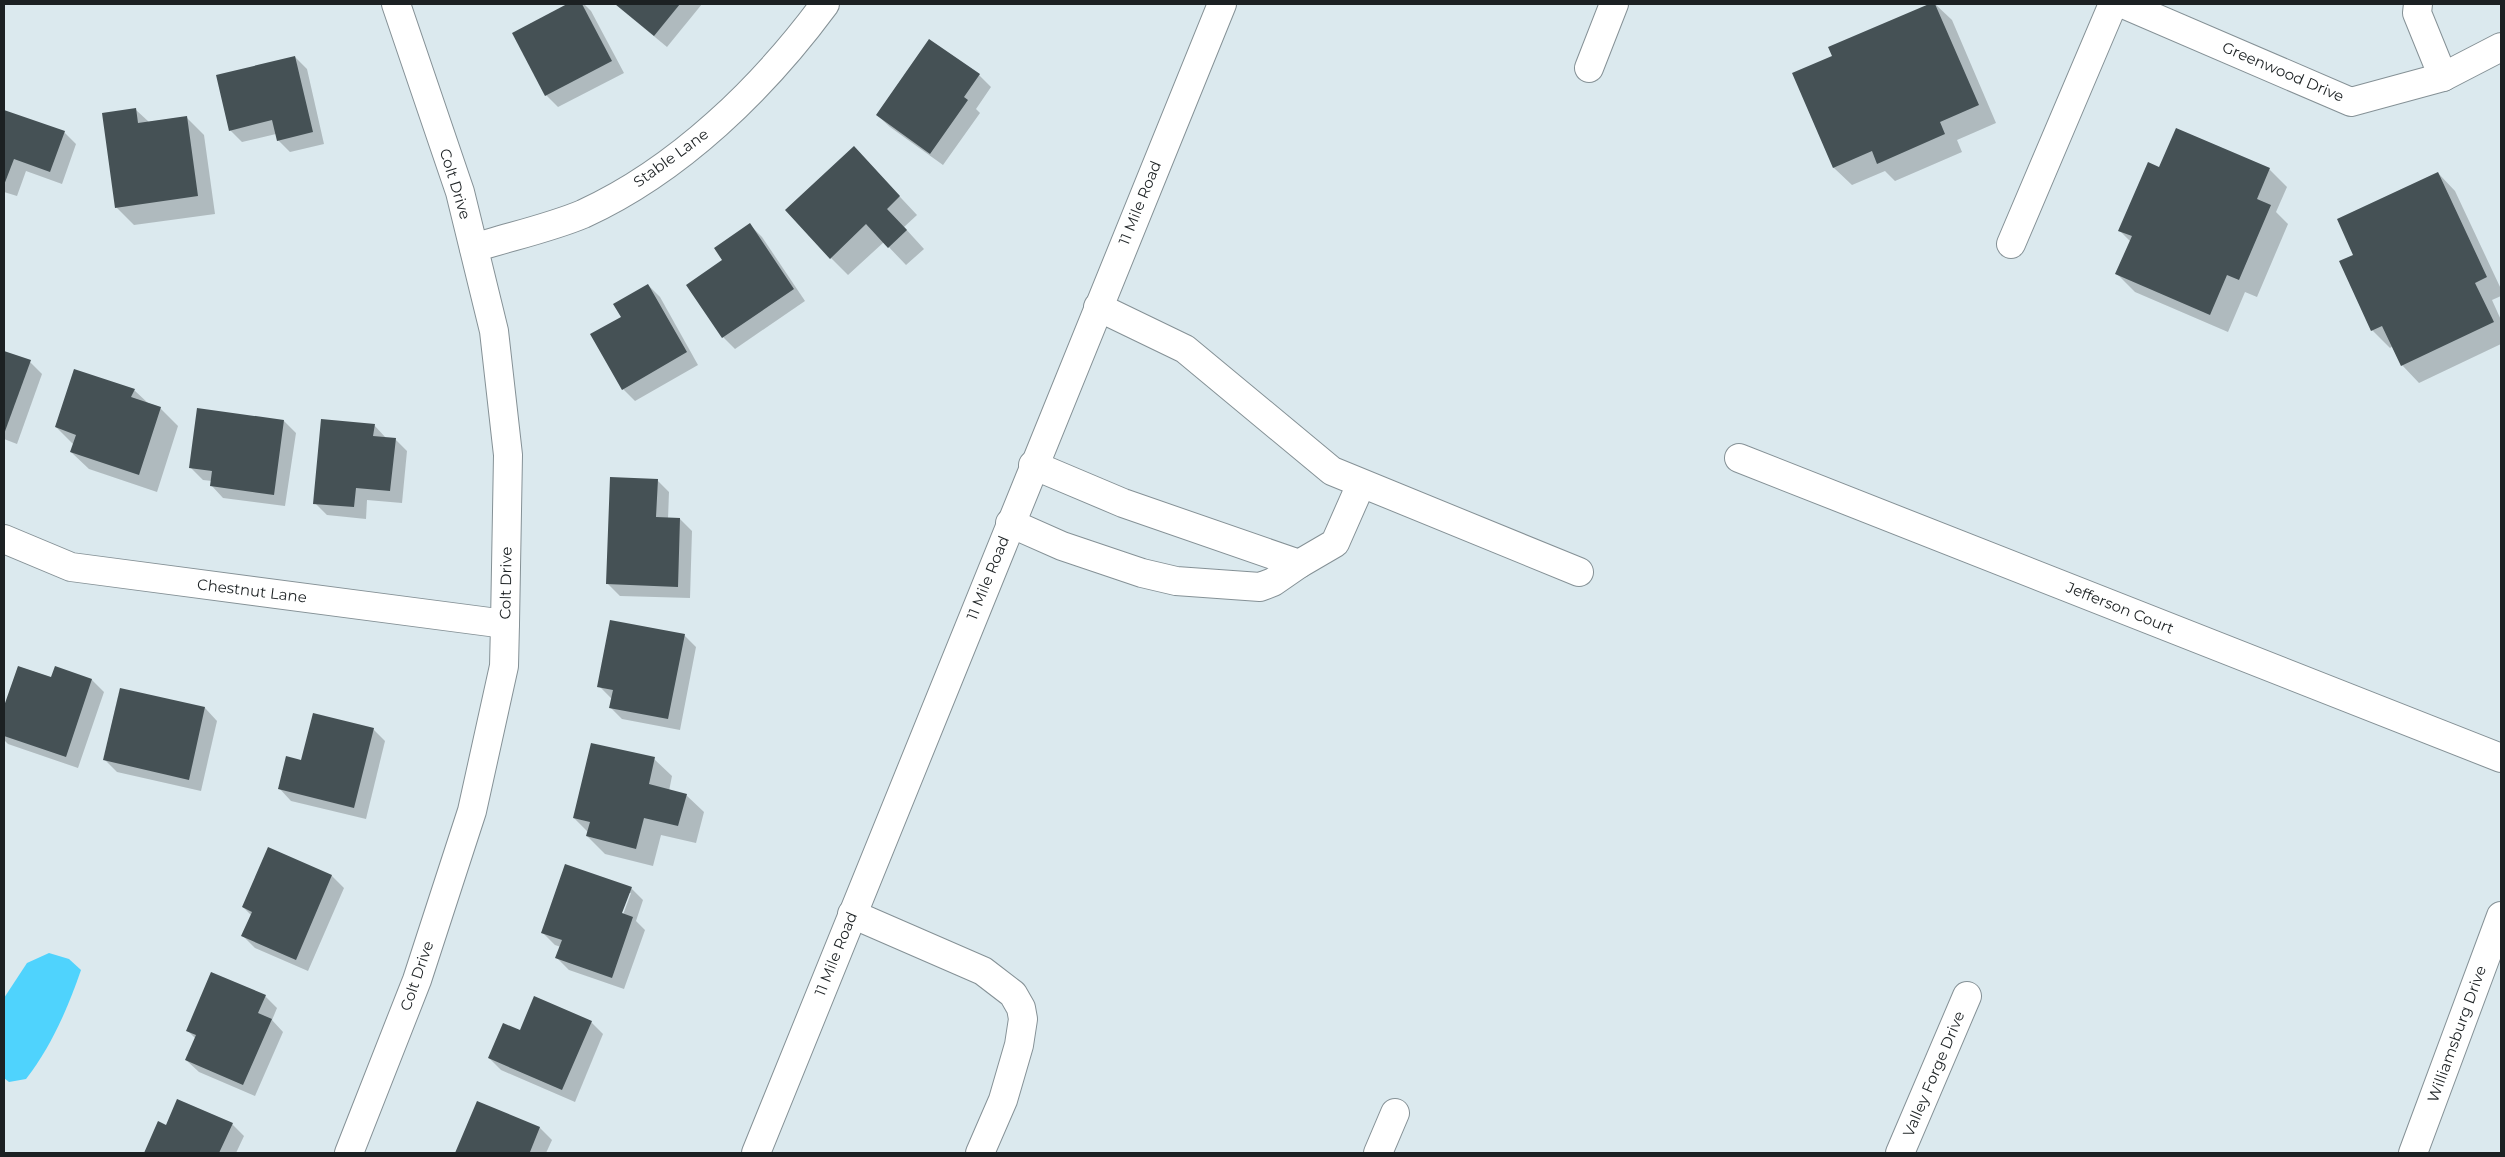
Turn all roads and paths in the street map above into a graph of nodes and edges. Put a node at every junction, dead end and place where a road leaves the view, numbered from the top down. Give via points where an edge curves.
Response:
1 (396, 4) edge
2 (825, 4) edge
3 (1222, 4) edge
4 (1614, 4) edge
5 (2113, 4) edge
6 (2123, 4) edge
7 (2418, 4) edge
8 (2501, 47) edge
9 (1589, 68) dead end
10 (2443, 77) junction
11 (2011, 244) dead end
12 (474, 248) junction
13 (1098, 307) junction
14 (1739, 458) dead end
15 (1033, 465) junction
16 (1361, 484) junction
17 (1010, 523) junction
18 (4, 539) edge
19 (1299, 564) junction
20 (1579, 572) dead end
21 (506, 624) junction
22 (2501, 758) edge
23 (852, 914) junction
24 (2501, 916) edge
25 (1967, 996) dead end
26 (1395, 1113) dead end
27 (349, 1153) edge
28 (756, 1153) edge
29 (980, 1153) edge
30 (1378, 1153) edge
31 (1900, 1153) edge
32 (2413, 1153) edge

1 - 12 street, Colt Drive via 460,192
2 - 12 street, Stable Lane via 800,38 719,124 639,183 582,214
3 - 13 street, 11 Mile Road
4 - 9 street
5 - 11 street
6 - 10 street, Greenwood Drive via 2352,102
7 - 10 street via 2417,12
8 - 10 street, Greenwood Drive
12 - 21 street, Colt Drive via 494,331 508,455
13 - 15 street, 11 Mile Road
13 - 16 street via 1185,349 1332,471
14 - 22 street, Jefferson Court
15 - 17 street, 11 Mile Road
15 - 19 street via 1123,503
16 - 19 street via 1335,543
16 - 20 street
17 - 19 street via 1062,546 1176,581 1260,587 1274,582
17 - 23 street, 11 Mile Road
18 - 21 street, Chestnut Lane via 71,567
21 - 27 street, Colt Drive via 504,666 472,811 417,980
23 - 28 street, 11 Mile Road
23 - 29 street via 983,971 1013,994 1021,1008 1023,1020 1019,1045 1003,1100
24 - 32 street, Williamsburg Drive
25 - 31 street, Valley Forge Drive
26 - 30 street

